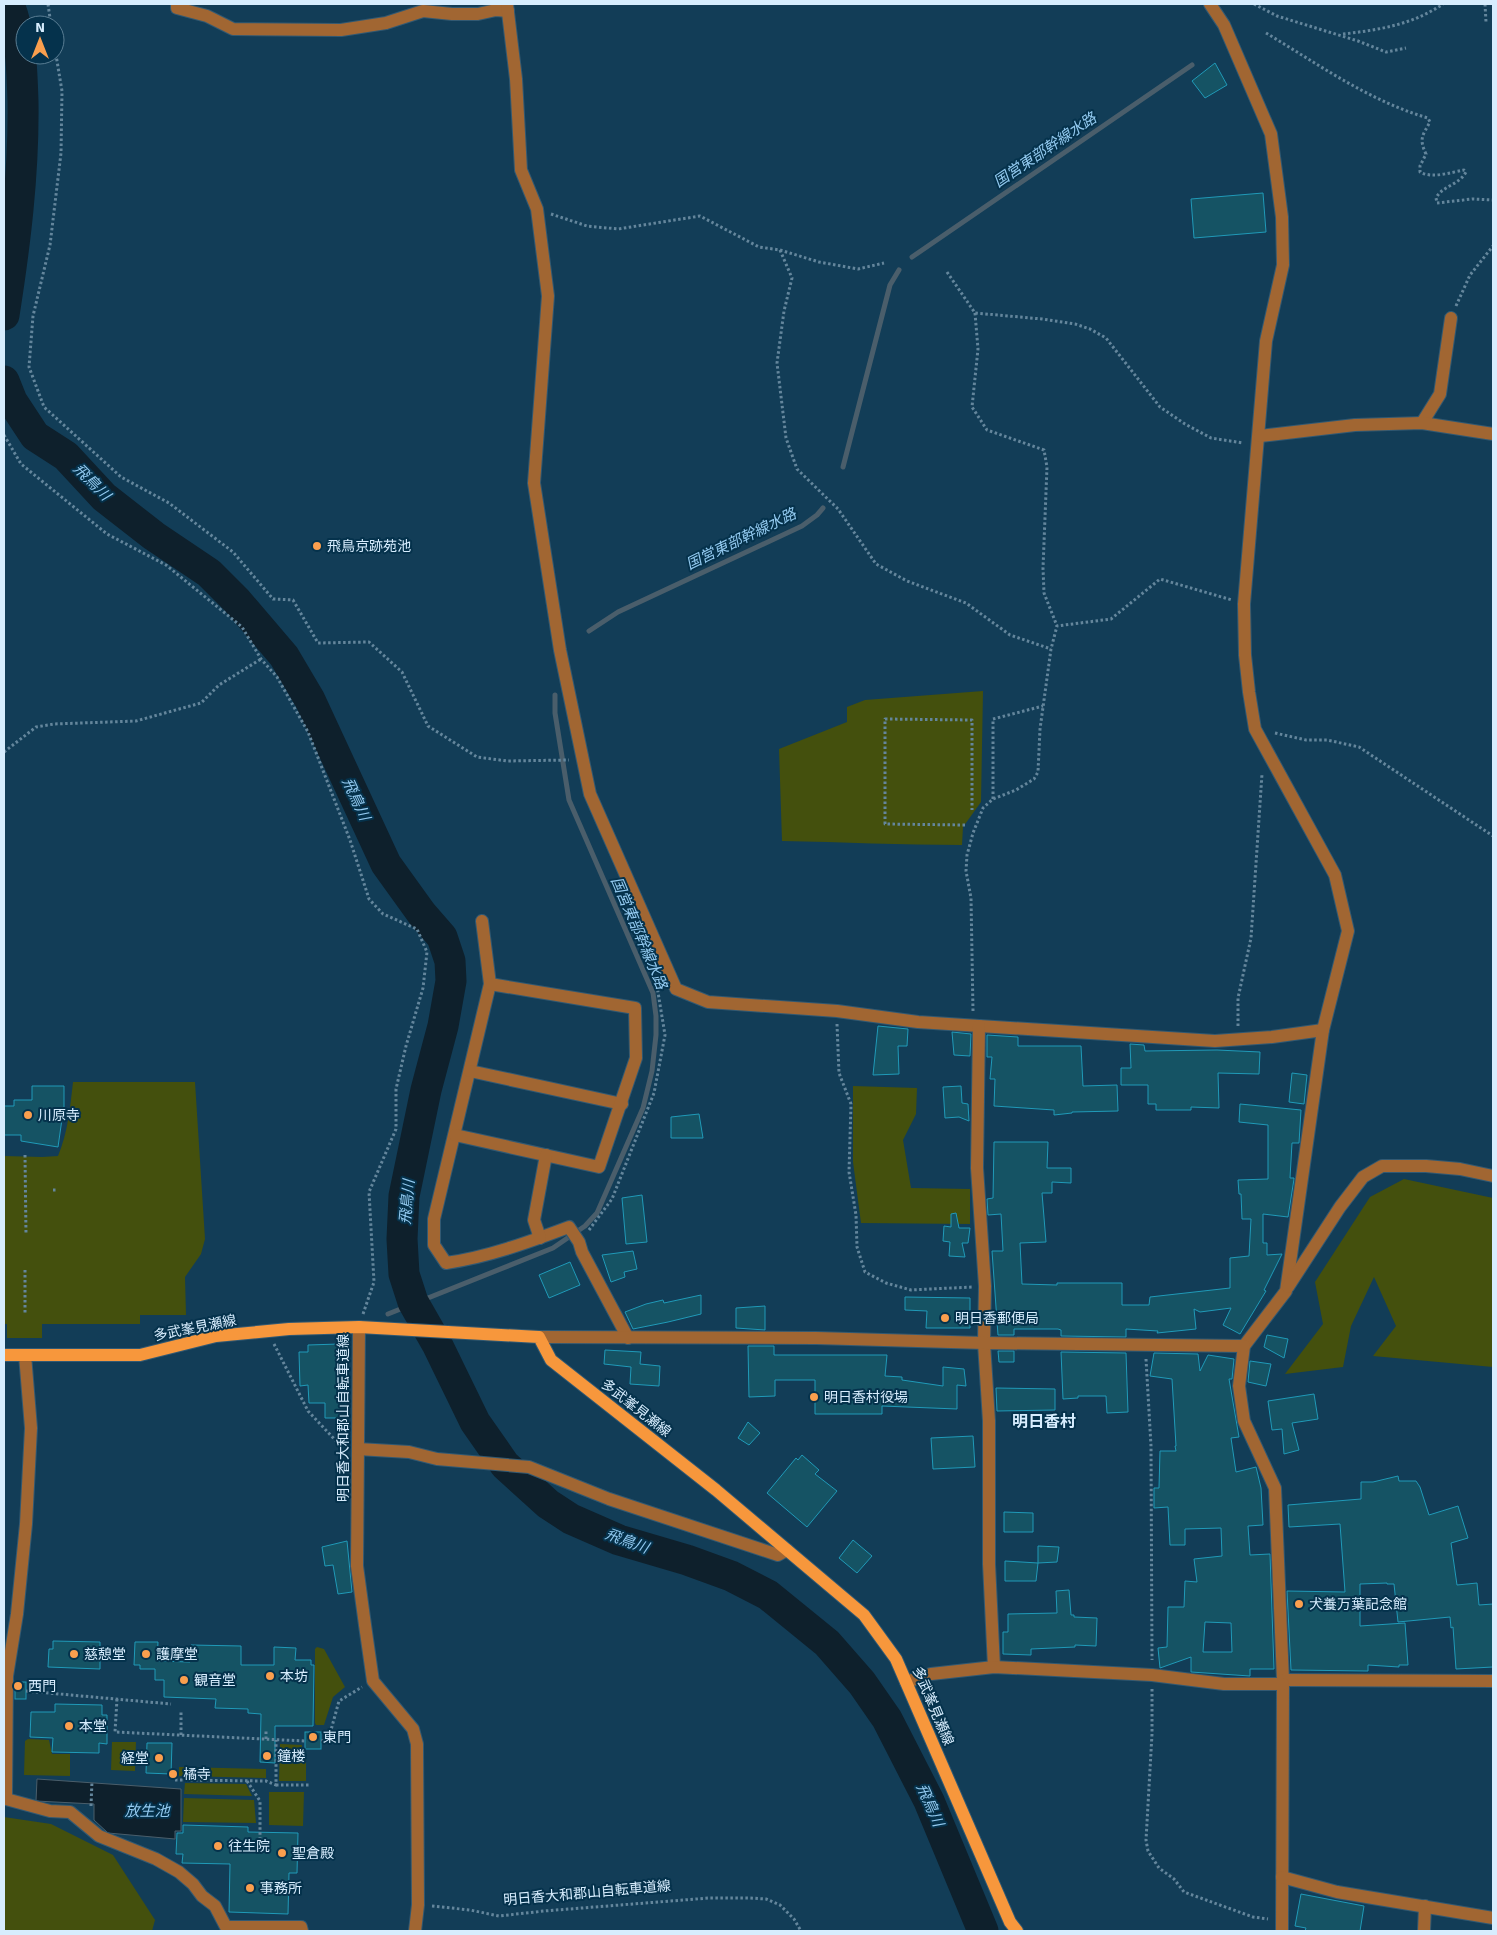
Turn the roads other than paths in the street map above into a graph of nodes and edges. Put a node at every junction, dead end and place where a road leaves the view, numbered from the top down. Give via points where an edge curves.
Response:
1 (177, 4) edge
2 (1215, 5) edge
3 (508, 7) edge
4 (1451, 318) road end
5 (1422, 423) junction
6 (1493, 434) edge
7 (1259, 441) junction
8 (482, 921) dead end
9 (490, 984) junction
10 (979, 1026) junction
11 (1323, 1030) junction
12 (470, 1071) junction
13 (622, 1104) junction
14 (454, 1135) junction
15 (546, 1155) junction
16 (1493, 1176) edge
17 (540, 1238) junction
18 (1286, 1291) junction
19 (359, 1327) junction
20 (539, 1337) junction
21 (628, 1338) junction
22 (984, 1344) junction
23 (1244, 1346) junction
24 (4, 1355) edge
25 (25, 1355) junction
26 (358, 1449) junction
27 (787, 1550) junction
28 (994, 1667) junction
29 (1493, 1681) edge
30 (906, 1682) junction
31 (1282, 1682) junction
32 (1282, 1877) junction
33 (1425, 1906) junction
34 (1493, 1918) edge
35 (301, 1929) edge
36 (415, 1931) edge
37 (1017, 1931) edge
38 (1282, 1931) edge
39 (1424, 1931) edge

1 - 3 street via 177,8 207,16 233,29 341,30 386,23 423,11 478,14
2 - 7 street via 1271,134 1282,217 1283,265 1266,340
3 - 10 street via 521,170 537,209 548,296 534,483 560,650 590,794 665,966 676,989 708,1002
4 - 5 street via 1440,394
5 - 6 street
5 - 7 street via 1354,424
7 - 11 street via 1244,604 1245,655 1255,729 1335,875 1348,931
8 - 9 street
9 - 12 street
9 - 13 street via 635,1008 636,1058
10 - 11 street via 1215,1041
10 - 22 street via 977,1168 985,1286
11 - 18 street
12 - 13 street
12 - 14 street
13 - 15 street via 599,1167
14 - 15 street
14 - 17 street via 434,1219 434,1245 446,1263
15 - 17 street via 534,1220
16 - 18 street via 1460,1169 1382,1166 1363,1177
17 - 21 street via 568,1227 579,1242
18 - 23 street
19 - 20 main road, 多武峯見瀬線
19 - 25 main road, 多武峯見瀬線 via 216,1336 140,1355
19 - 26 street, 明日香大和郡山自転車道線
20 - 21 street
20 - 27 main road, 多武峯見瀬線 via 551,1360
21 - 22 street via 816,1338
22 - 23 street
22 - 28 street via 990,1421 989,1564
23 - 31 street via 1239,1386 1244,1421 1275,1488
24 - 25 main road, 多武峯見瀬線
25 - 35 street via 30,1438 26,1524 7,1676 6,1799 50,1811 70,1812 99,1836 179,1872 215,1906 226,1927
26 - 27 street via 524,1466 609,1499 768,1552 778,1555
26 - 36 street, 明日香大和郡山自転車道線 via 357,1566 373,1681 414,1729 417,1744 418,1905
27 - 30 main road, 多武峯見瀬線 via 864,1615 896,1659
28 - 30 street via 931,1674
28 - 31 street via 1152,1675 1224,1684
29 - 31 street
30 - 37 main road, 多武峯見瀬線 via 1010,1922
31 - 32 street
32 - 33 street via 1337,1892
32 - 38 street
33 - 34 street
33 - 39 street

